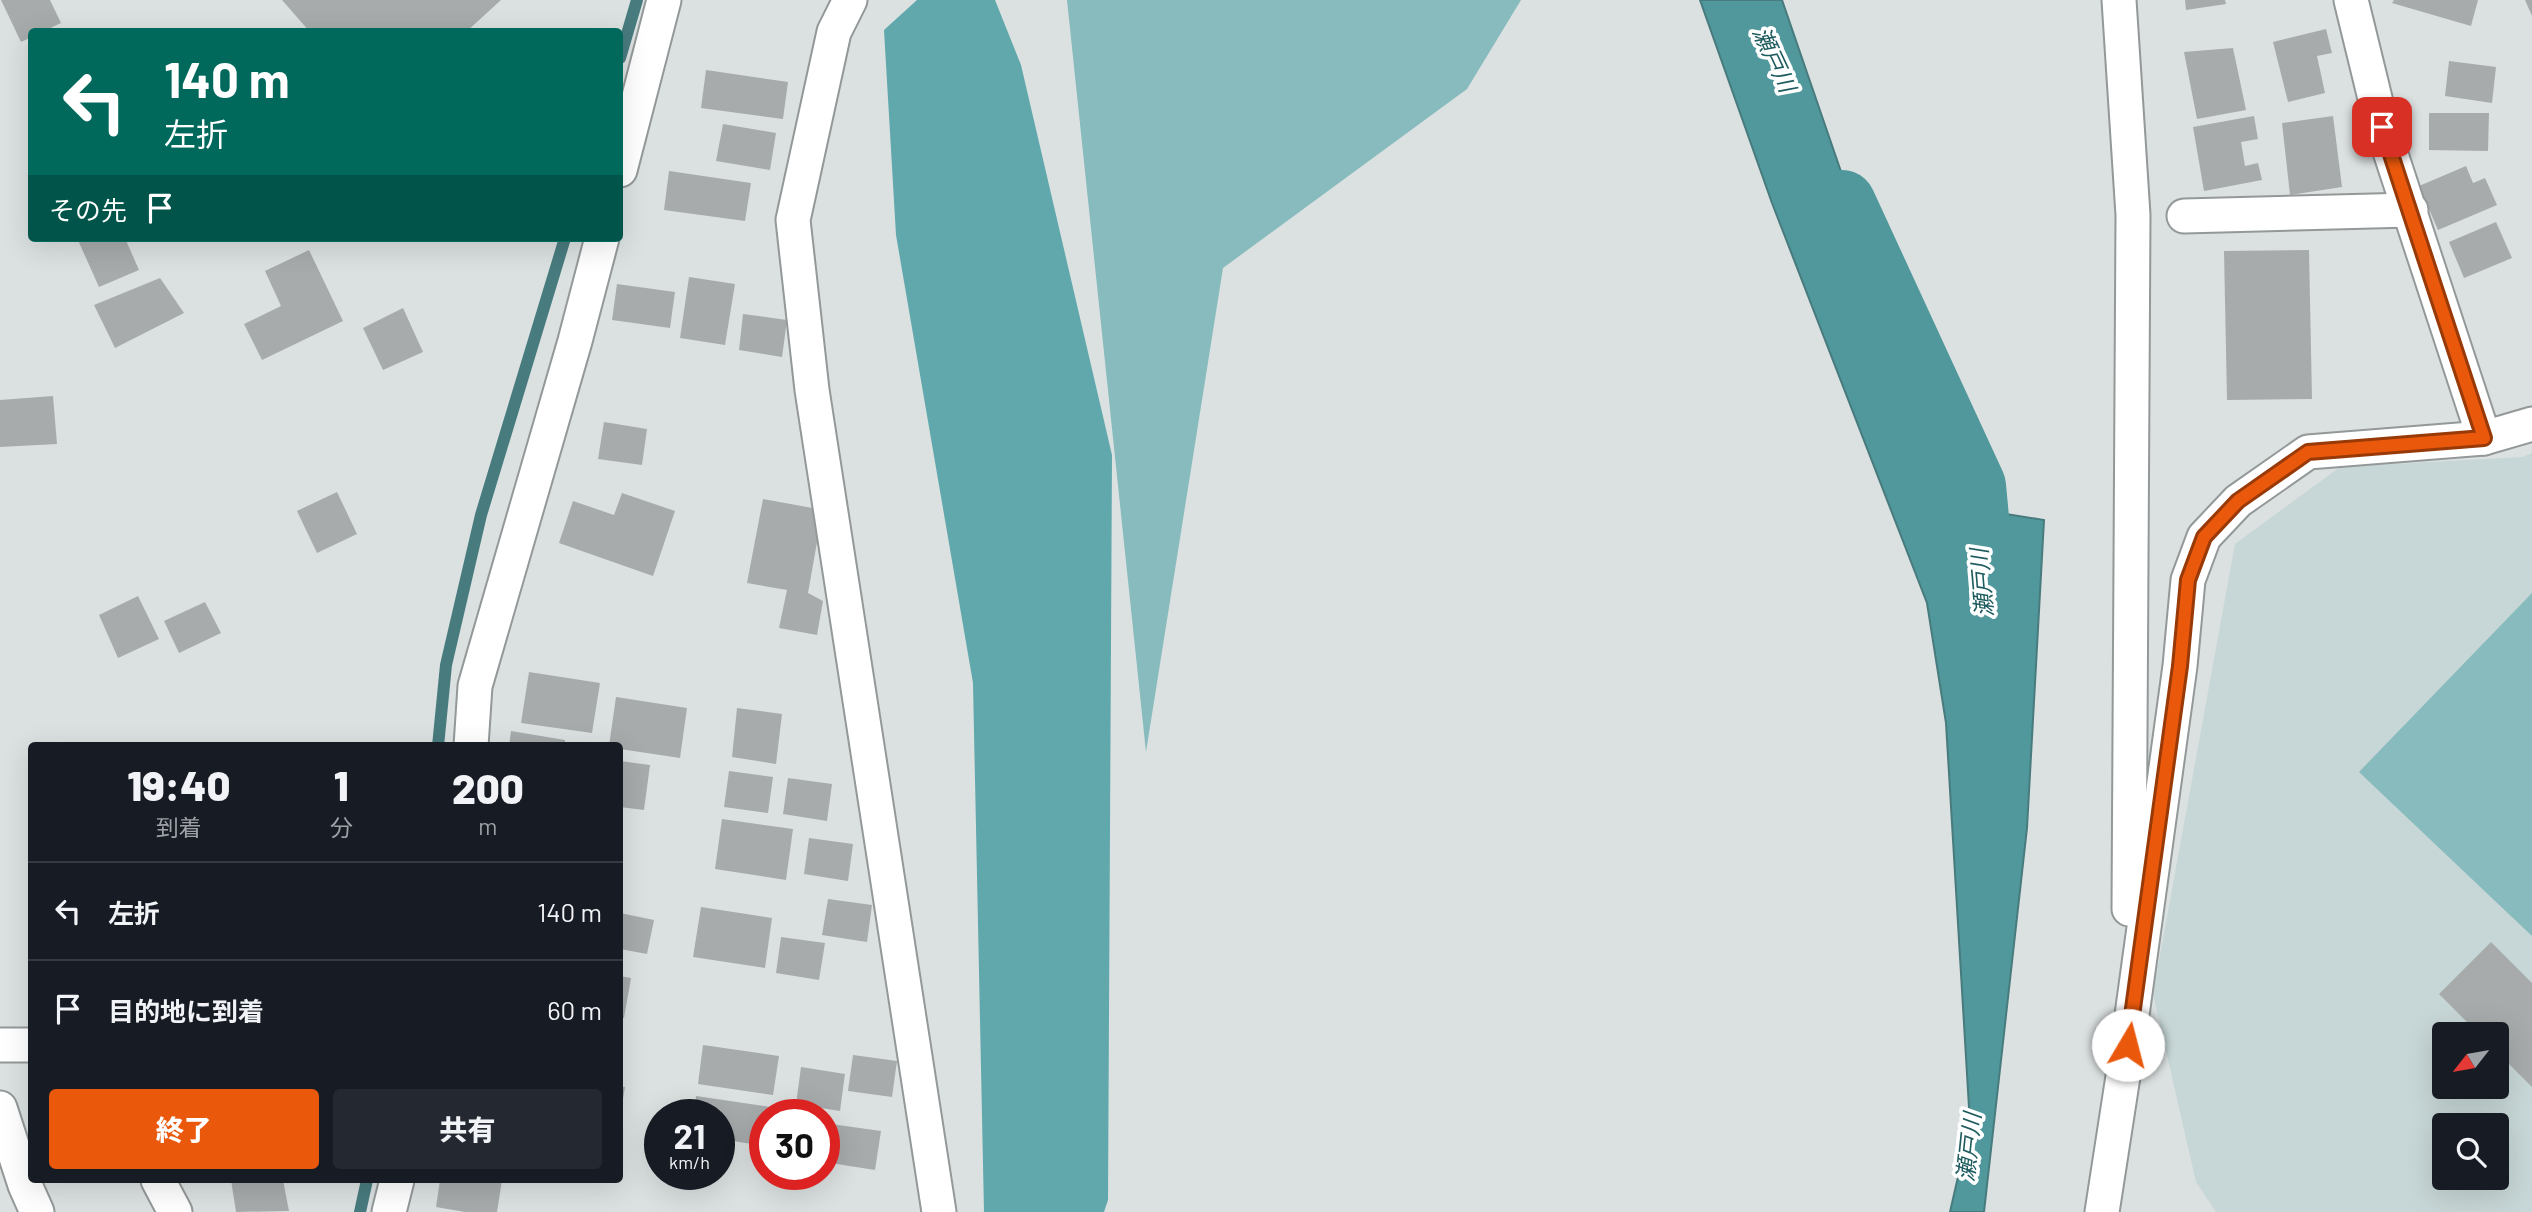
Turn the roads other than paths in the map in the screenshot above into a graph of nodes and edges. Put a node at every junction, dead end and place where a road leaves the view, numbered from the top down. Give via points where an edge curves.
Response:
1 (664, 0) edge
2 (850, 0) edge
3 (2119, 0) edge
4 (2351, 0) edge
5 (623, 158) edge
6 (2411, 210) junction
7 (2183, 216) dead end
8 (601, 242) edge
9 (2532, 424) edge
10 (2484, 438) junction
11 (471, 742) edge
12 (0, 1045) edge
13 (28, 1045) edge
14 (2128, 1045) junction
15 (0, 1108) edge
16 (160, 1183) edge
17 (396, 1183) edge
18 (37, 1212) edge
19 (175, 1212) edge
20 (389, 1212) edge
21 (939, 1212) edge
22 (2102, 1212) edge

1 - 5 street
2 - 21 street via 834,32 793,220 812,390
3 - 14 street via 2133,215
4 - 6 street via 2382,127
6 - 7 street
6 - 10 street
8 - 11 street via 475,686
9 - 10 street
10 - 14 street via 2308,452 2238,501 2204,537 2188,580
12 - 13 street
14 - 22 street
15 - 18 street
16 - 19 street
17 - 20 street

